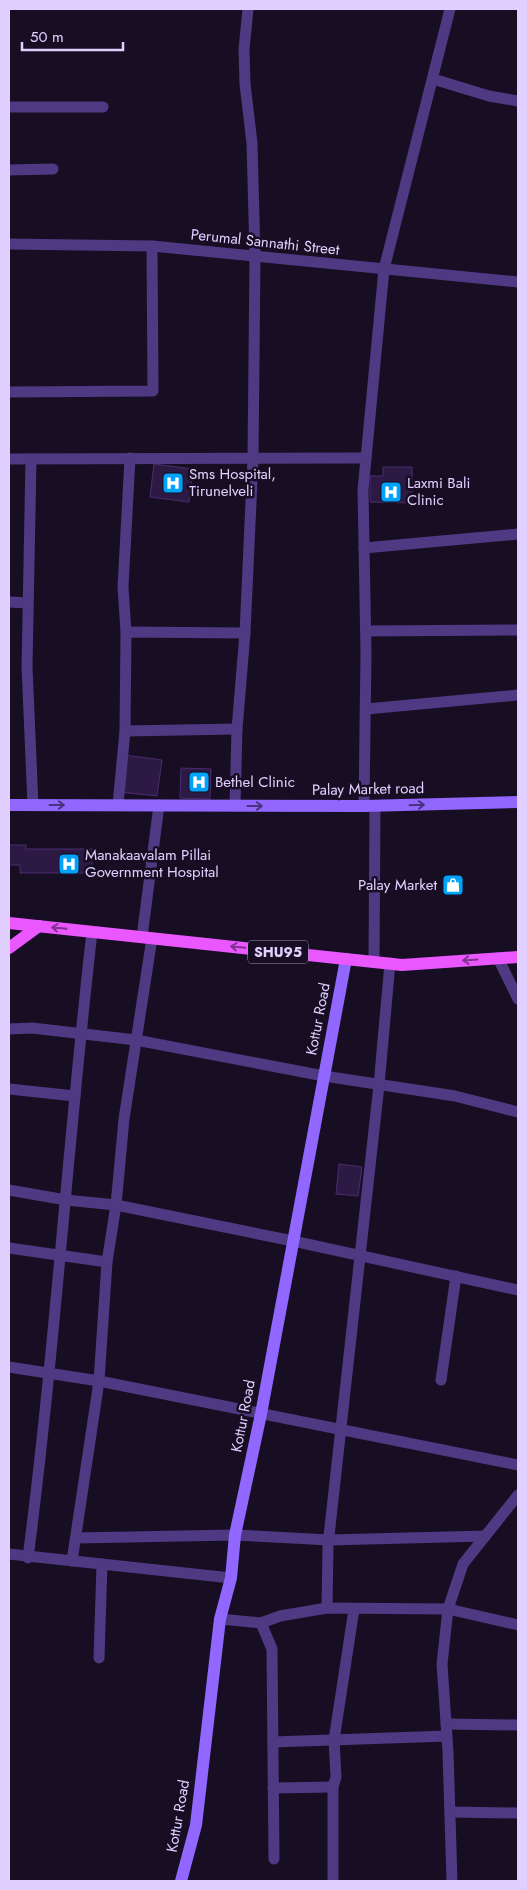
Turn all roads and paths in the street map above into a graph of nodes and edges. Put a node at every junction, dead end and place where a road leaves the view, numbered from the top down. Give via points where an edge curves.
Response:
1 (248, 9) edge
2 (450, 9) edge
3 (432, 78) junction
4 (518, 101) edge
5 (9, 107) edge
6 (103, 107) dead end
7 (53, 169) dead end
8 (9, 170) edge
9 (9, 244) edge
10 (152, 246) junction
11 (255, 256) junction
12 (384, 269) junction
13 (518, 282) edge
14 (9, 392) edge
15 (130, 458) junction
16 (253, 458) junction
17 (366, 458) junction
18 (9, 459) edge
19 (31, 459) junction
20 (518, 534) edge
21 (364, 548) junction
22 (9, 602) edge
23 (28, 603) junction
24 (518, 630) edge
25 (366, 631) junction
26 (126, 632) junction
27 (245, 633) junction
28 (518, 695) edge
29 (366, 709) junction
30 (237, 729) junction
31 (125, 730) junction
32 (518, 802) edge
33 (9, 805) edge
34 (33, 805) junction
35 (118, 805) junction
36 (159, 805) junction
37 (235, 806) junction
38 (370, 806) junction
39 (9, 923) edge
40 (39, 926) junction
41 (92, 932) junction
42 (147, 938) junction
43 (9, 948) edge
44 (518, 957) edge
45 (498, 958) junction
46 (346, 959) junction
47 (374, 962) junction
48 (390, 963) junction
49 (518, 999) edge
50 (9, 1029) edge
51 (80, 1034) junction
52 (136, 1040) junction
53 (324, 1076) junction
54 (379, 1085) junction
55 (9, 1089) edge
56 (75, 1096) junction
57 (518, 1112) edge
58 (9, 1190) edge
59 (66, 1200) junction
60 (116, 1206) junction
61 (293, 1240) junction
62 (9, 1248) edge
63 (61, 1254) junction
64 (360, 1255) junction
65 (107, 1262) junction
66 (456, 1276) junction
67 (518, 1290) edge
68 (9, 1367) edge
69 (49, 1372) junction
70 (441, 1380) dead end
71 (100, 1381) junction
72 (261, 1414) junction
73 (341, 1430) junction
74 (518, 1465) edge
75 (518, 1495) edge
76 (235, 1535) junction
77 (485, 1536) junction
78 (76, 1538) junction
79 (329, 1540) junction
80 (9, 1554) edge
81 (28, 1558) junction
82 (72, 1561) junction
83 (102, 1564) junction
84 (231, 1578) junction
85 (328, 1608) junction
86 (354, 1608) junction
87 (448, 1609) junction
88 (220, 1619) junction
89 (261, 1623) junction
90 (518, 1625) edge
91 (99, 1658) dead end
92 (446, 1724) junction
93 (518, 1725) edge
94 (447, 1736) junction
95 (334, 1740) junction
96 (273, 1742) junction
97 (333, 1787) junction
98 (273, 1788) junction
99 (450, 1812) junction
100 (518, 1813) edge
101 (274, 1859) dead end
102 (181, 1881) edge
103 (333, 1881) edge
104 (452, 1881) edge

1 - 11 street via 244,49 252,143
2 - 3 street
3 - 4 street via 489,96
3 - 12 street
5 - 6 street
7 - 8 street
9 - 10 street, Perumal Sannathi Street
10 - 11 street, Perumal Sannathi Street
10 - 14 street via 153,391
11 - 12 street, Perumal Sannathi Street
11 - 16 street
12 - 13 street, Perumal Sannathi Street
12 - 17 street
15 - 16 street
15 - 19 street
15 - 26 street via 123,587
16 - 17 street
16 - 27 street
17 - 21 street
18 - 19 street
19 - 23 street
20 - 21 street
21 - 25 street
22 - 23 street
23 - 34 street via 27,666
24 - 25 street
25 - 29 street
26 - 27 street
26 - 31 street
27 - 30 street
28 - 29 street
29 - 38 street
30 - 31 street
30 - 37 street
31 - 35 street
38 -> 32 street, Palay Market road
33 - 34 street, Palay Market road
34 -> 35 street, Palay Market road
35 - 36 street, Palay Market road
36 - 37 street, Palay Market road
36 - 42 street
37 -> 38 street, Palay Market road
38 - 47 street
39 - 40 main road, SHU95
41 -> 40 main road, SHU95
40 - 43 main road
41 - 42 main road, SHU95
41 - 51 street
46 -> 42 main road, SHU95
42 - 52 street
44 - 45 main road, SHU95
45 -> 48 main road, SHU95 via 402,965
45 - 49 street
46 - 47 main road, SHU95
46 - 53 street, Kottur Road
47 - 48 main road, SHU95
48 - 54 street
50 - 51 street via 32,1028
51 - 52 street
51 - 56 street
52 - 53 street
52 - 60 street
53 - 54 street
53 - 61 street, Kottur Road
54 - 57 street via 455,1096
54 - 64 street
55 - 56 street
56 - 59 street
58 - 59 street
59 - 60 street
59 - 63 street
60 - 61 street
60 - 65 street
61 - 64 street
61 - 72 street, Kottur Road
62 - 63 street
63 - 65 street
63 - 69 street
64 - 66 street
64 - 73 street
65 - 71 street
66 - 67 street
66 - 70 street
68 - 69 street
69 - 71 street
69 - 81 street
71 - 72 street
71 - 78 street
72 - 73 street
72 - 76 street, Kottur Road
73 - 74 street
73 - 79 street
75 - 77 street
76 - 78 street
76 - 79 street
76 - 84 street, Kottur Road
77 - 79 street
77 - 87 street via 463,1564
78 - 82 street
79 - 85 street
80 - 81 street
81 - 82 street
82 - 83 street
83 - 84 street
83 - 91 street
84 - 88 street, Kottur Road
85 - 86 street
85 - 89 street via 280,1616
86 - 87 street
86 - 95 street
87 - 90 street
87 - 92 street via 442,1664
88 - 89 street
88 - 102 street, Kottur Road via 196,1825
89 - 96 street via 272,1649
92 - 93 street
92 - 94 street
94 - 95 street
94 - 99 street
95 - 96 street
95 - 97 street via 336,1777
96 - 98 street
97 - 98 street
97 - 103 street
98 - 101 street
99 - 100 street
99 - 104 street

